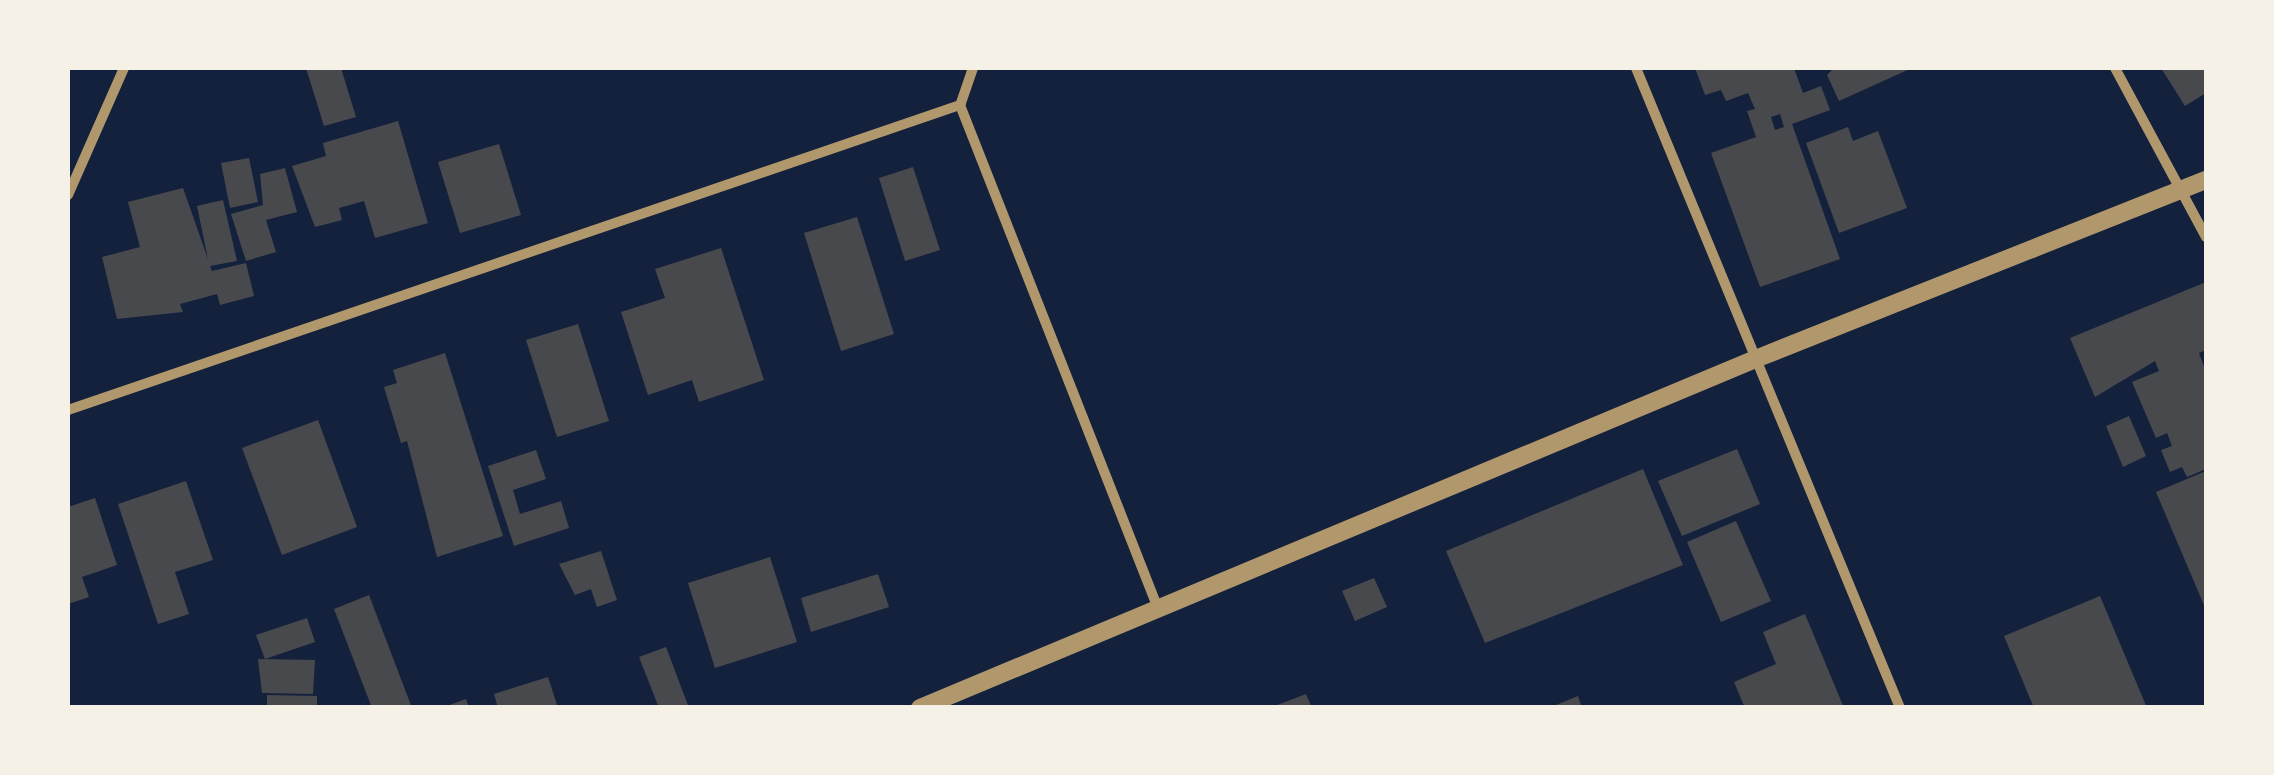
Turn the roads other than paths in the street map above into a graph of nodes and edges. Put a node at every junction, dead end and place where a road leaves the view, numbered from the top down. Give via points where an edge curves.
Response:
1 (124, 68) edge
2 (973, 68) edge
3 (1636, 68) edge
4 (2115, 68) edge
5 (960, 105) junction
6 (2206, 180) edge
7 (2185, 187) junction
8 (68, 195) edge
9 (2206, 237) edge
10 (1758, 358) junction
11 (68, 410) edge
12 (1159, 612) junction
13 (921, 707) edge
14 (1900, 708) edge

1 - 8 street
2 - 5 street
3 - 10 street
4 - 7 street
5 - 11 street
5 - 12 street
6 - 7 street
7 - 9 street
7 - 10 street
10 - 12 street
10 - 14 street
12 - 13 street

